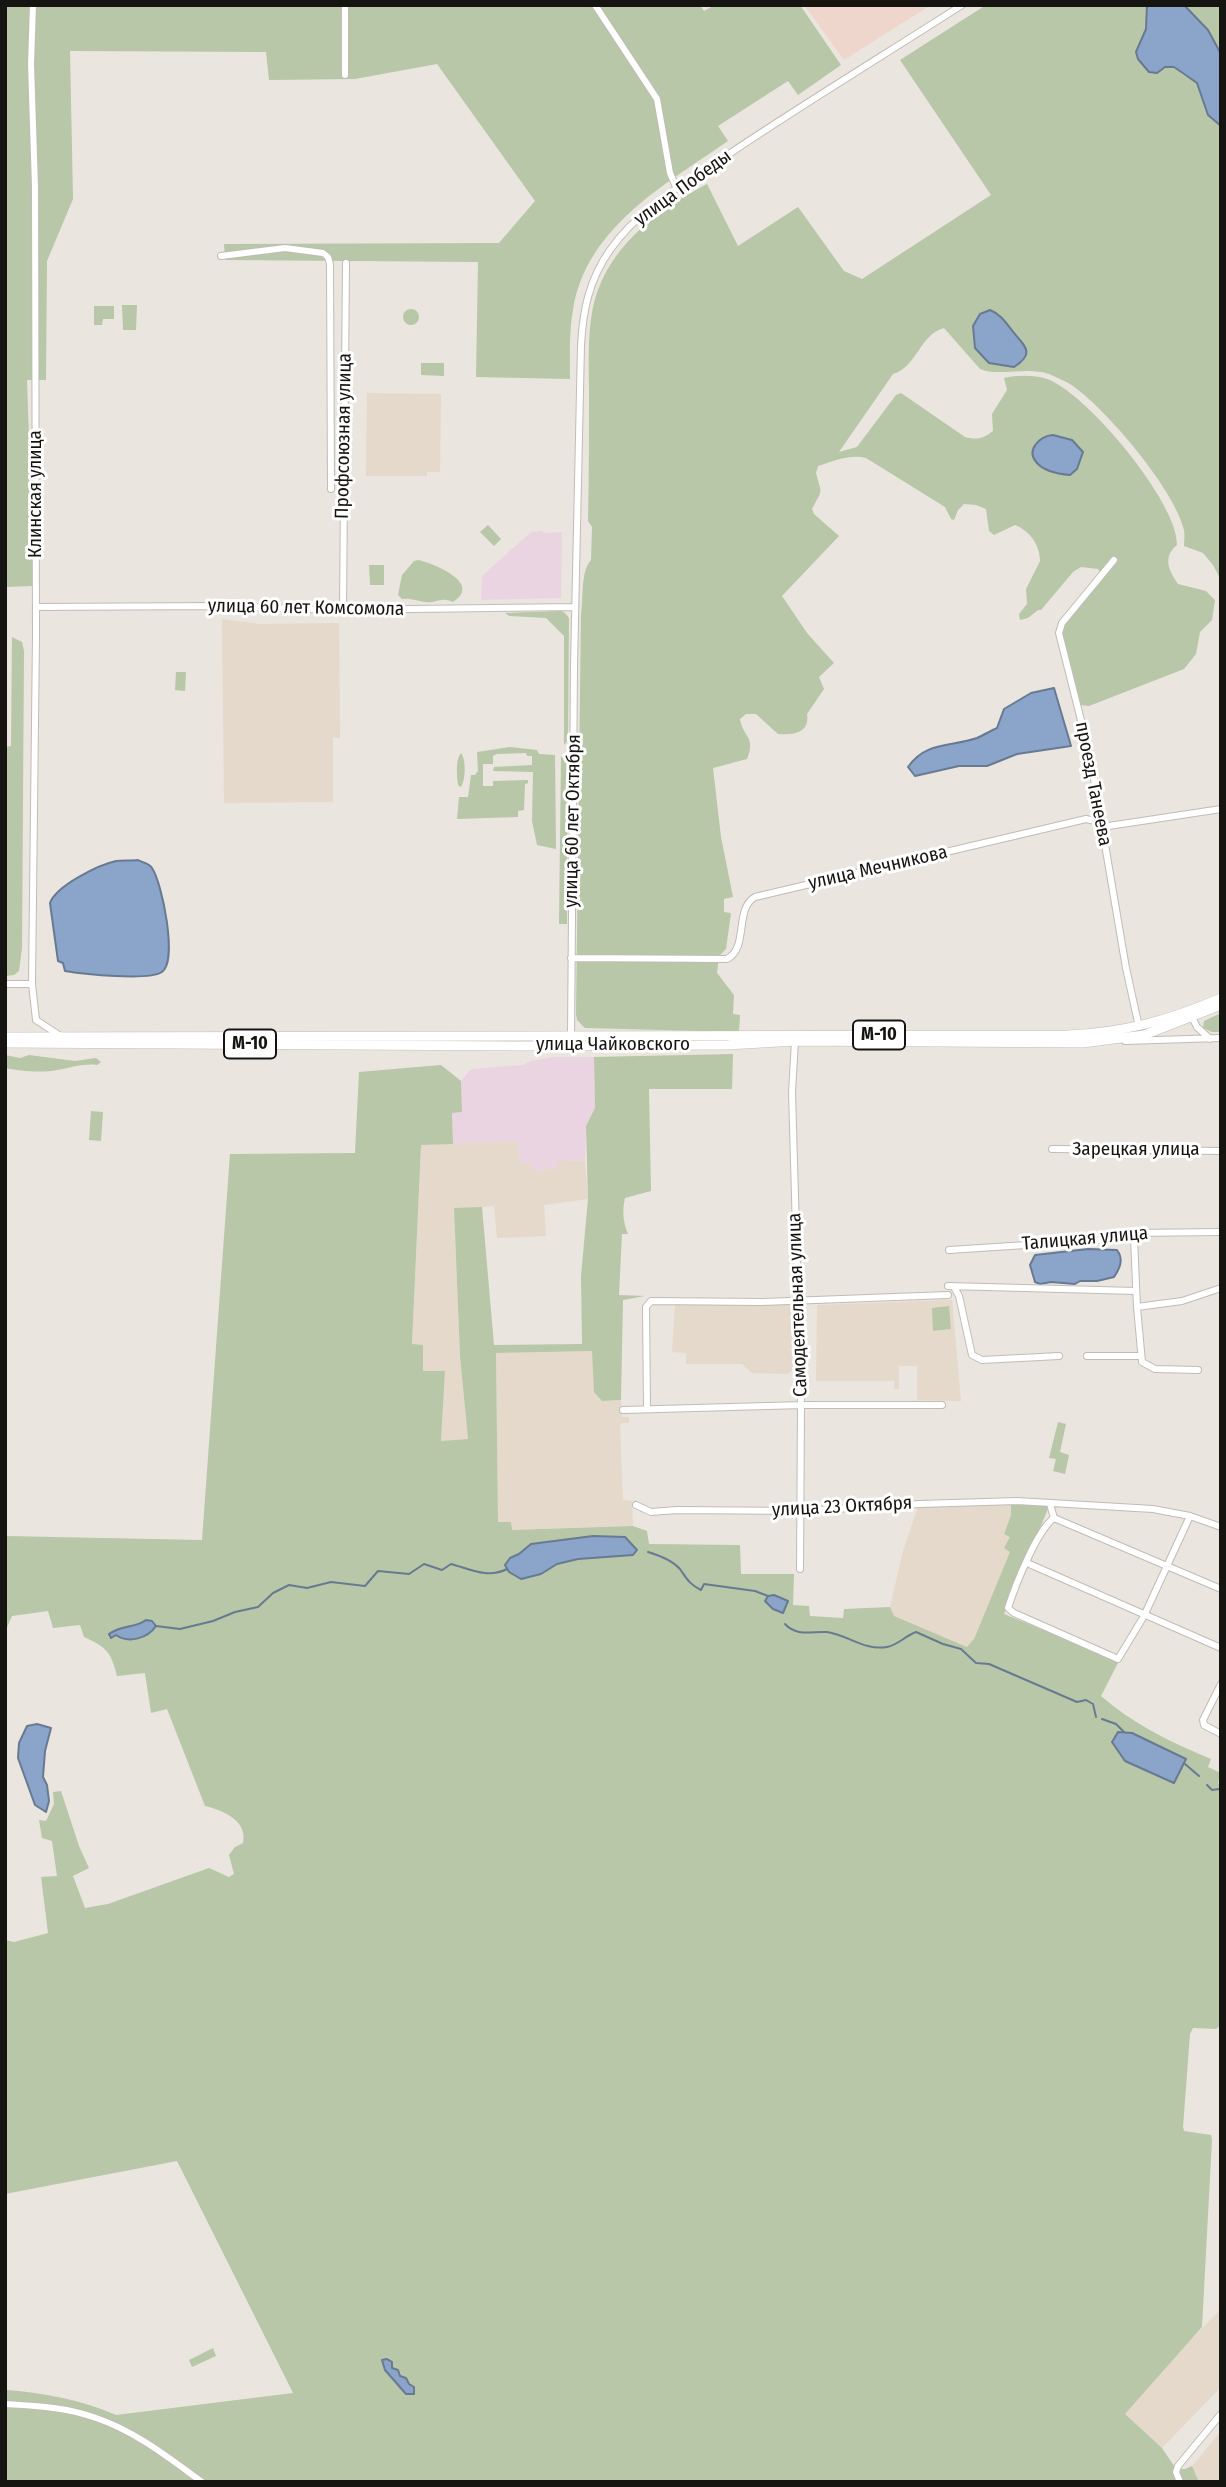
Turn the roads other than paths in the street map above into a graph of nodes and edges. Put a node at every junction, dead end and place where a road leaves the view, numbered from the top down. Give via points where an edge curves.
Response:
1 (33, 5) edge
2 (345, 5) edge
3 (595, 5) edge
4 (962, 5) edge
5 (345, 75) dead end
6 (677, 189) junction
7 (221, 256) dead end
8 (346, 263) dead end
9 (331, 489) dead end
10 (1114, 560) dead end
11 (36, 607) junction
12 (575, 607) junction
13 (343, 610) junction
14 (1221, 808) edge
15 (1102, 827) junction
16 (571, 958) junction
17 (5, 984) edge
18 (32, 984) junction
19 (1221, 998) edge
20 (1221, 1005) edge
21 (1191, 1014) junction
22 (1139, 1032) junction
23 (5, 1037) edge
24 (64, 1037) junction
25 (1221, 1038) edge
26 (1210, 1039) junction
27 (571, 1041) junction
28 (795, 1041) junction
29 (1110, 1041) junction
30 (5, 1043) edge
31 (1052, 1149) dead end
32 (1221, 1150) edge
33 (1221, 1232) edge
34 (1134, 1238) junction
35 (949, 1250) dead end
36 (1221, 1289) edge
37 (1136, 1291) junction
38 (948, 1295) dead end
39 (798, 1301) junction
40 (1137, 1307) junction
41 (1059, 1356) dead end
42 (1087, 1356) dead end
43 (1141, 1356) junction
44 (1198, 1370) dead end
45 (801, 1405) junction
46 (942, 1405) dead end
47 (647, 1408) junction
48 (623, 1410) dead end
49 (1050, 1504) junction
50 (636, 1505) dead end
51 (801, 1511) junction
52 (1190, 1516) junction
53 (1054, 1518) junction
54 (1221, 1527) edge
55 (1027, 1563) junction
56 (1166, 1566) junction
57 (800, 1569) dead end
58 (1221, 1589) edge
59 (1144, 1616) junction
60 (1221, 1648) edge
61 (1221, 1684) edge
62 (1221, 1734) edge
63 (5, 2404) edge
64 (1221, 2414) edge
65 (202, 2482) edge
66 (1180, 2482) edge

1 - 11 street, Клинская улица
2 - 5 street
3 - 6 street via 657,99
4 - 6 street, улица Победы
6 - 12 street, улица Победы via 617,240 592,283 585,306
7 - 9 street via 285,248 328,257
8 - 13 street, Профсоюзная улица
10 - 15 street, проезд Танеева via 1062,623 1059,633 1090,756
11 - 13 street, улица 60 лет Комсомола
11 - 18 street, Клинская улица
12 - 13 street, улица 60 лет Комсомола
12 - 16 street, улица 60 лет Октября
14 - 15 street, улица Мечникова
15 - 16 street, улица Мечникова via 1086,819 755,897 747,906 735,953 727,959
15 - 22 street, проезд Танеева
16 - 27 street, улица 60 лет Октября
17 - 18 street
18 - 24 street, Клинская улица via 36,1020
19 - 21 highway, М-10
20 - 21 highway, М-10
21 - 22 highway, М-10
21 - 26 street
22 - 27 highway, улица Чайковского / М-10
22 - 29 highway, М-10
23 - 24 highway, улица Чайковского / М-10
24 - 27 highway, улица Чайковского / М-10
25 - 26 street, улица Чайковского
26 - 29 street, улица Чайковского
27 - 28 highway, улица Чайковского / М-10 via 728,1045
27 - 30 highway, улица Чайковского / М-10
28 - 29 highway, улица Чайковского / М-10
28 - 39 street, Самодеятельная улица via 792,1092
31 - 32 street, Зарецкая улица
33 - 34 street, Талицкая улица via 1133,1233
34 - 35 street, Талицкая улица
34 - 37 street
36 - 40 street via 1182,1301
37 - 40 street
37 - 41 street via 951,1286 959,1296 972,1354 982,1360
38 - 39 street
39 - 45 street, Самодеятельная улица
39 - 47 street via 649,1302
40 - 43 street
42 - 43 street
43 - 44 street via 1149,1367
45 - 46 street
45 - 47 street
45 - 51 street, Самодеятельная улица
47 - 48 street
49 - 51 street, улица 23 Октября via 926,1503
49 - 52 street via 1153,1509
49 - 53 street
50 - 51 street, улица 23 Октября via 651,1512
51 - 57 street, Самодеятельная улица
52 - 54 street
52 - 56 street
53 - 55 street via 1042,1531
53 - 56 street
55 - 59 street
55 - 59 street via 1008,1608 1012,1612 1118,1659
56 - 58 street
56 - 59 street
59 - 60 street
61 - 62 street via 1203,1720
63 - 65 street via 96,2418 125,2431
64 - 66 street via 1178,2466

